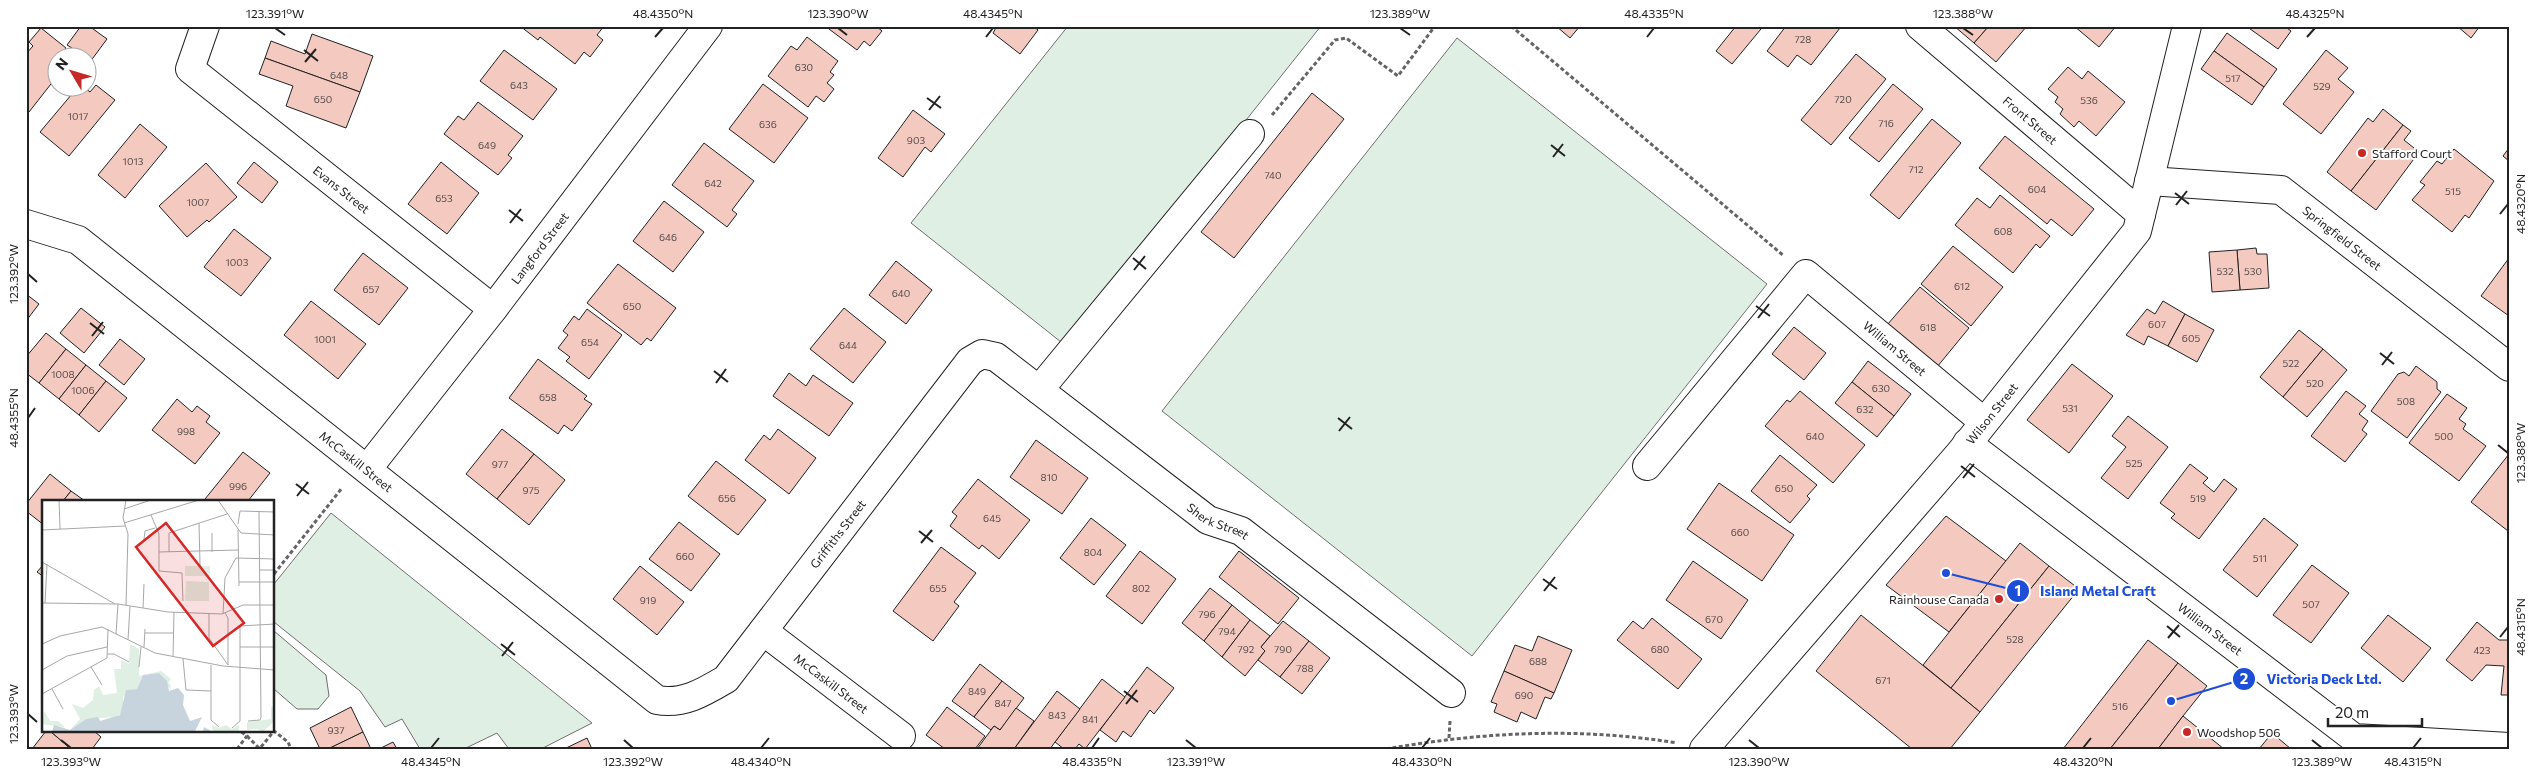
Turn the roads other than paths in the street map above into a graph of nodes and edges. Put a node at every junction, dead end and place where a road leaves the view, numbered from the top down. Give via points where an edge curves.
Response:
1 (205, 26) edge
2 (708, 26) edge
3 (1920, 26) edge
4 (2187, 26) edge
5 (1250, 134) road end
6 (2149, 181) junction
7 (2141, 214) junction
8 (26, 224) edge
9 (493, 309) junction
10 (982, 354) joint
11 (2509, 367) edge
12 (1039, 390) junction
13 (1984, 422) junction
14 (1967, 443) junction
15 (1647, 466) dead end
16 (368, 468) junction
17 (763, 631) junction
18 (1451, 693) dead end
19 (682, 700) joint
20 (901, 736) dead end
21 (1691, 746) edge
22 (2509, 747) edge

1 - 9 street, Evans Street via 190,69
2 - 9 street, Langford Street
3 - 7 street, Front Street
4 - 6 street, Wilson Street
5 - 12 street
6 - 7 street, Wilson Street
6 - 11 street, Springfield Street via 2281,190
7 - 13 street, Wilson Street via 2137,231
8 - 16 street, McCaskill Street via 78,240
9 - 16 street, Langford Street
10 - 12 street, Sherk Street via 996,358
10 - 17 street, Griffiths Street via 970,361
12 - 18 street, Sherk Street via 1208,520 1241,532
13 - 14 street, Wilson Street
13 - 15 street, William Street via 1806,274
14 - 21 street, Wilson Street
14 - 22 street, William Street via 2354,738
16 - 19 street, McCaskill Street via 657,700
17 - 19 street, Griffiths Street via 726,679 703,693
17 - 20 street, McCaskill Street

